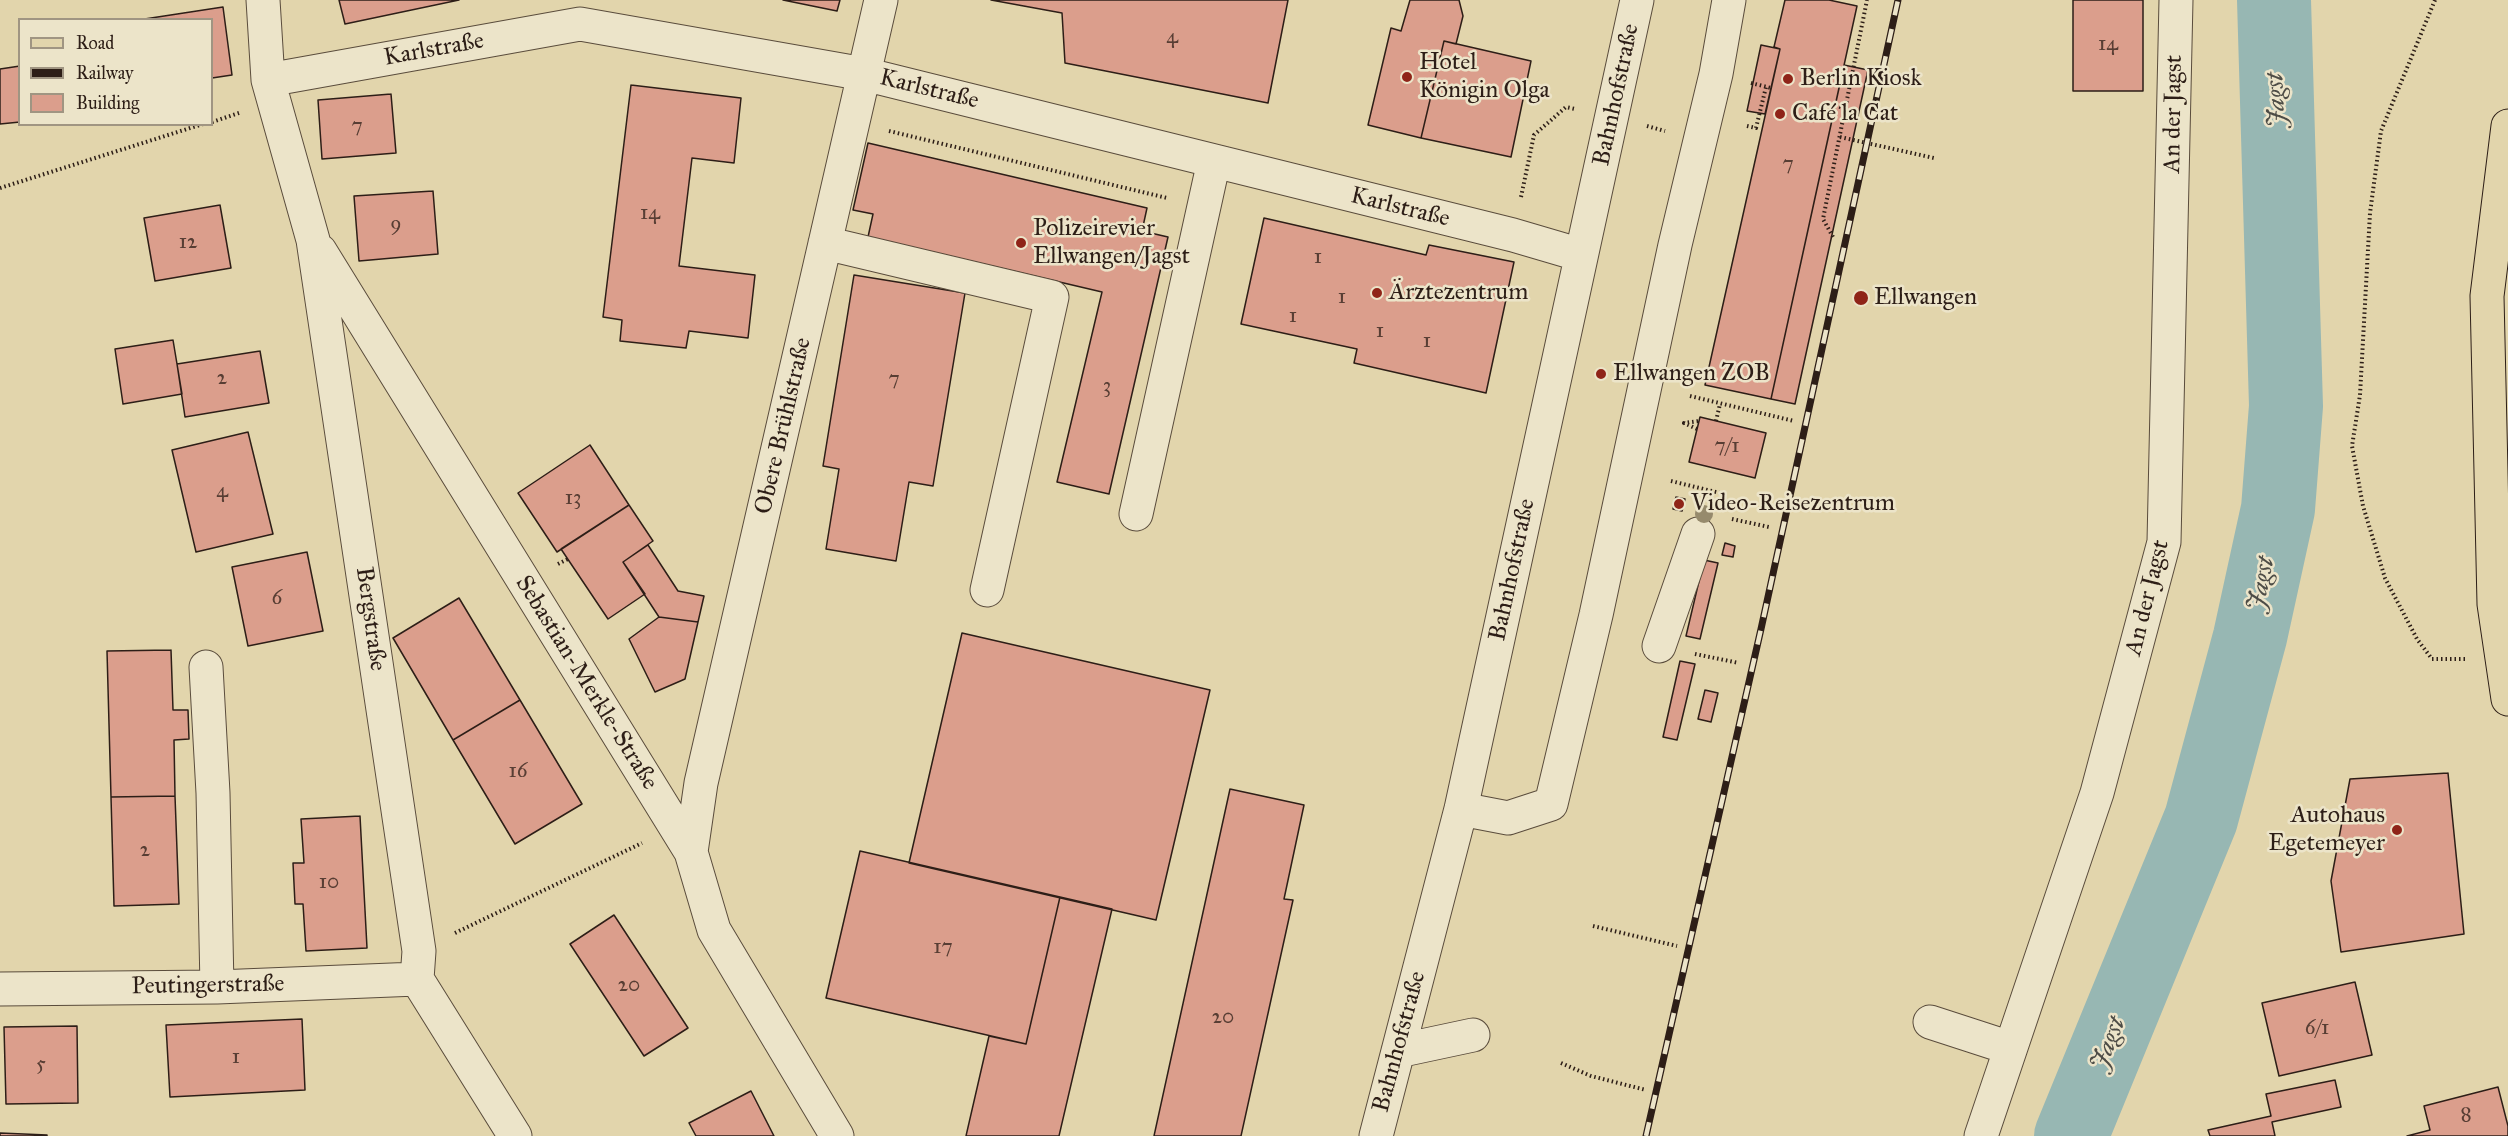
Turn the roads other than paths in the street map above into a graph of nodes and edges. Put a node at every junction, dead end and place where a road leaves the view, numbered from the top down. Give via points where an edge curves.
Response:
1 (263, 0) edge
2 (881, 0) edge
3 (1637, 0) edge
4 (1729, 0) edge
5 (2176, 0) edge
6 (864, 74) junction
7 (268, 80) junction
8 (2508, 126) edge
9 (1214, 161) junction
10 (313, 240) junction
11 (825, 243) junction
12 (1581, 255) junction
13 (1137, 514) dead end
14 (1698, 534) dead end
15 (987, 590) dead end
16 (1659, 646) dead end
17 (206, 667) dead end
18 (2508, 699) edge
19 (1461, 809) junction
20 (683, 840) junction
21 (417, 979) junction
22 (216, 987) junction
23 (0, 989) edge
24 (1930, 1022) dead end
25 (1473, 1035) dead end
26 (2010, 1048) junction
27 (1398, 1051) junction
28 (515, 1136) edge
29 (837, 1136) edge
30 (1376, 1136) edge
31 (1981, 1136) edge

1 - 7 street
2 - 6 street, Obere Brühlstraße
3 - 12 street, Bahnhofstraße
4 - 19 street via 1609,558 1551,804 1508,818
5 - 26 street, An der Jagst via 2164,542 2097,793
6 - 7 street, Karlstraße via 580,24
6 - 9 street, Karlstraße
6 - 11 street, Obere Brühlstraße
7 - 10 street, Bergstraße
8 - 18 main road via 2487,296 2494,604
9 - 12 street, Karlstraße
9 - 13 street
10 - 20 street, Sebastian-Merkle-Straße
10 - 21 street, Bergstraße via 417,939
11 - 15 street via 1052,297
11 - 20 street, Obere Brühlstraße via 701,783
12 - 19 street, Bahnhofstraße
14 - 16 street
17 - 22 street via 213,793
19 - 27 street, Bahnhofstraße
20 - 29 street, Sebastian-Merkle-Straße via 714,930
21 - 22 street, Peutingerstraße
21 - 28 street
22 - 23 street, Peutingerstraße
24 - 26 street
25 - 27 street
26 - 31 street, An der Jagst
27 - 30 street, Bahnhofstraße

